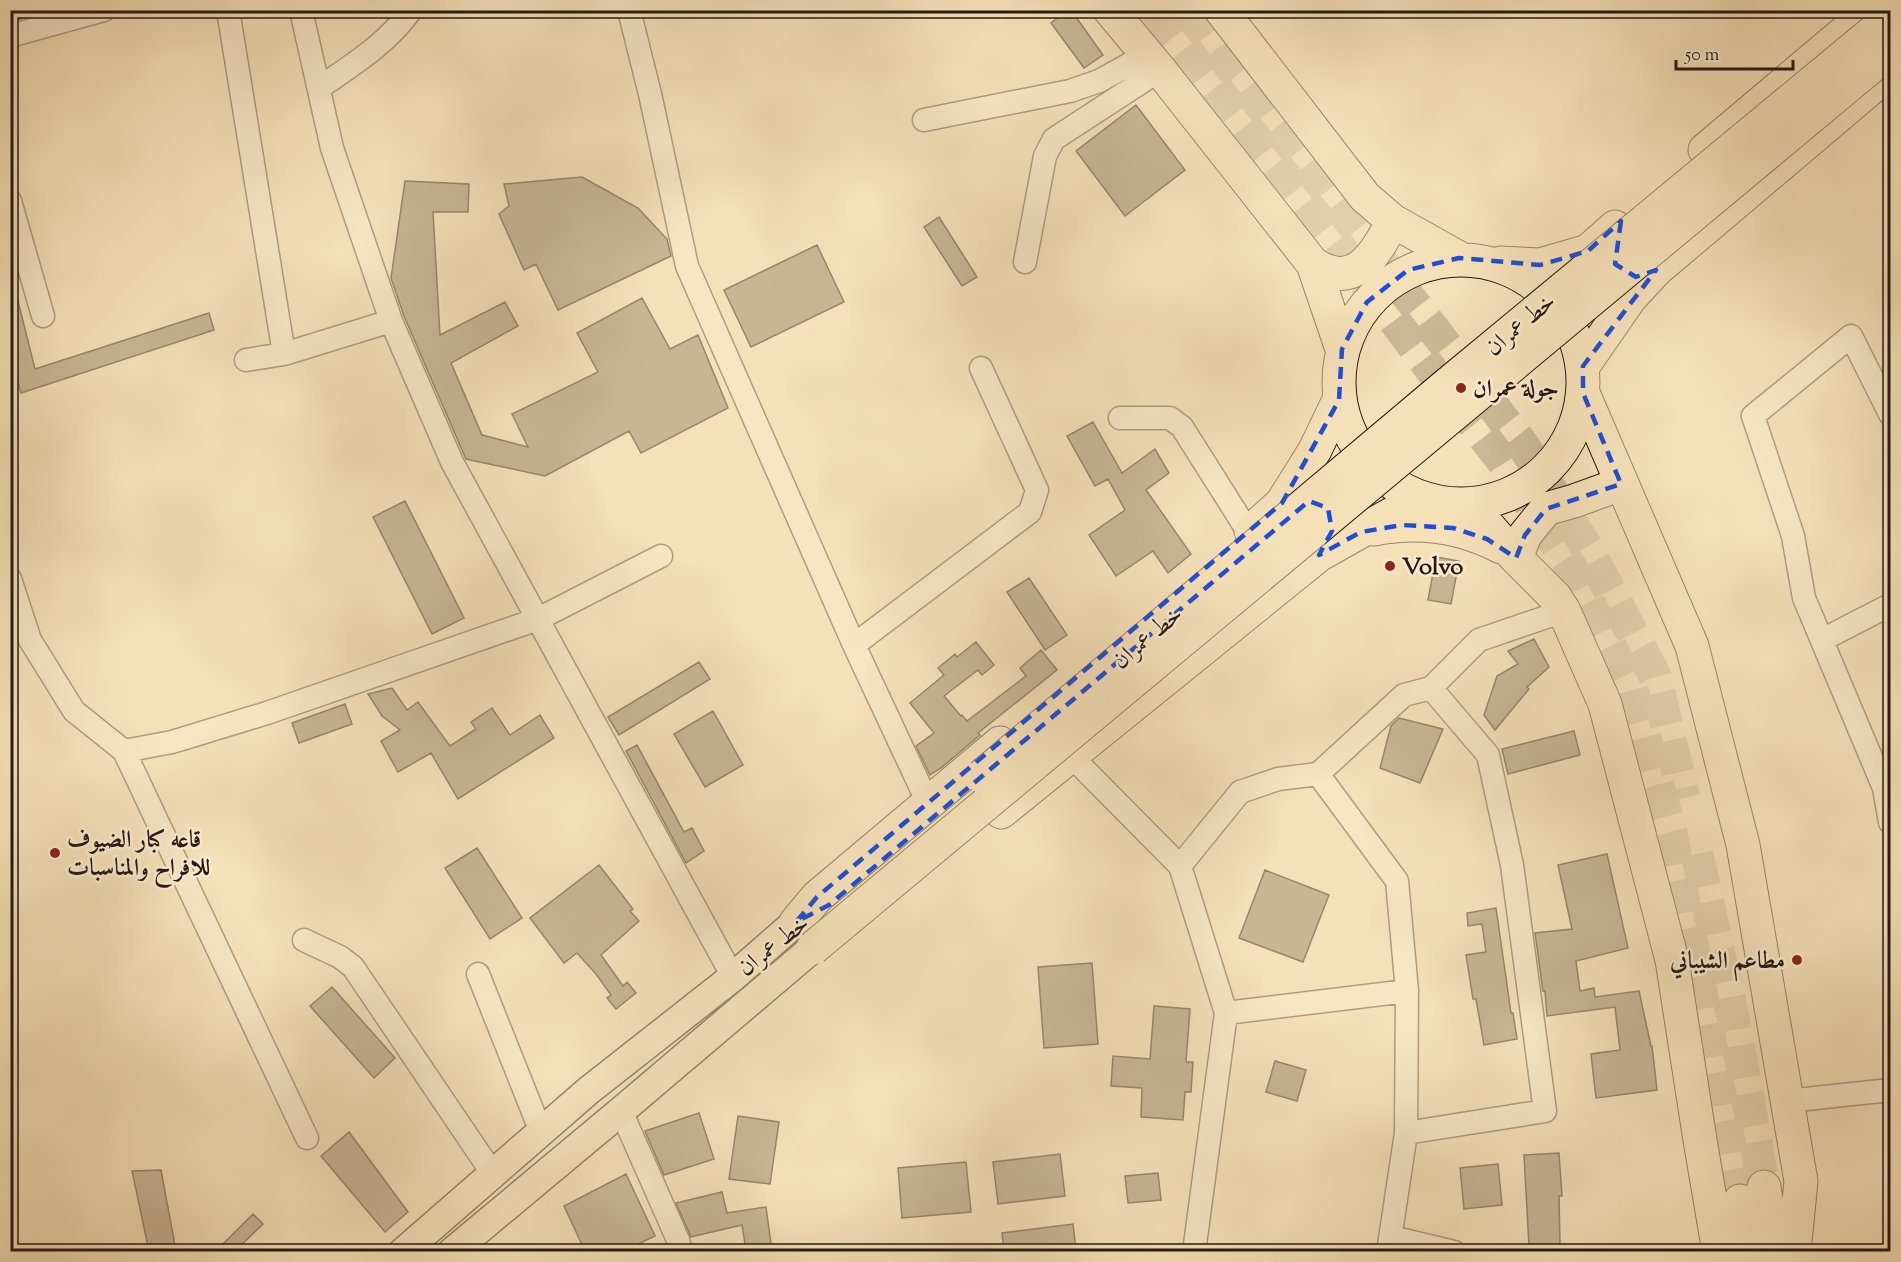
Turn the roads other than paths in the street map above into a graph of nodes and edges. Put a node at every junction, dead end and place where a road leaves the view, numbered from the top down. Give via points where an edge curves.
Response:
1 (104, 10) edge
2 (228, 10) edge
3 (301, 10) edge
4 (411, 10) edge
5 (629, 10) edge
6 (1110, 10) edge
7 (1221, 10) edge
8 (1871, 10) edge
9 (1890, 18) edge
10 (10, 36) edge
11 (1890, 51) edge
12 (1154, 62) junction
13 (1890, 72) edge
14 (319, 88) junction
15 (924, 120) dead end
16 (10, 201) edge
17 (1393, 221) junction
18 (1621, 221) junction
19 (1459, 258) junction
20 (1025, 262) dead end
21 (1492, 262) junction
22 (1313, 264) junction
23 (1656, 270) junction
24 (43, 316) dead end
25 (391, 321) junction
26 (1342, 349) junction
27 (284, 354) junction
28 (246, 360) dead end
29 (981, 368) dead end
30 (1583, 379) junction
31 (1339, 400) junction
32 (1890, 414) edge
33 (1120, 418) dead end
34 (1621, 484) junction
35 (1420, 498) junction
36 (1282, 503) junction
37 (1470, 505) junction
38 (1361, 532) junction
39 (1249, 533) junction
40 (1319, 555) junction
41 (1514, 555) junction
42 (661, 556) dead end
43 (10, 579) edge
44 (1890, 604) edge
45 (1564, 611) junction
46 (538, 619) junction
47 (1822, 640) junction
48 (20, 643) edge
49 (854, 645) junction
50 (1431, 688) junction
51 (124, 751) junction
52 (1071, 756) junction
53 (1318, 774) junction
54 (1887, 786) edge
55 (928, 803) junction
56 (1890, 822) edge
57 (1180, 866) junction
58 (805, 935) junction
59 (304, 940) dead end
60 (478, 974) dead end
61 (733, 977) junction
62 (1407, 991) junction
63 (1226, 1013) junction
64 (1890, 1090) edge
65 (1786, 1101) junction
66 (621, 1111) junction
67 (541, 1132) junction
68 (1406, 1133) junction
69 (307, 1138) dead end
70 (493, 1174) junction
71 (1801, 1181) junction
72 (1389, 1244) edge
73 (403, 1251) edge
74 (452, 1251) edge
75 (681, 1251) edge
76 (1194, 1251) edge
77 (1454, 1251) edge
78 (1719, 1251) edge
79 (1749, 1251) edge
80 (1775, 1251) edge
81 (1794, 1251) edge
82 (1811, 1251) edge

1 - 10 street
2 - 27 street
3 - 14 street
4 - 14 street via 376,48
5 - 49 street via 687,266
6 - 12 highway
7 - 17 highway via 1365,197
8 - 18 highway
9 - 58 highway, خط عمران, bridge via 829,905
11 - 58 highway, خط عمران, bridge
12 - 15 street via 1070,92
12 - 20 street via 1054,139 1045,156
12 - 22 highway
13 - 23 highway
14 - 25 street via 332,148
16 - 24 street
17 - 19 highway
17 - 22 highway via 1375,252 1360,267 1339,275
18 - 21 highway via 1588,251 1540,265
18 - 23 highway via 1614,248 1615,264 1636,277
19 - 21 highway
19 - 26 highway via 1408,270 1367,302
21 - 30 highway via 1536,283 1567,320
22 - 26 highway
23 - 30 highway via 1630,298
25 - 27 street
25 - 46 street via 452,462
26 - 31 highway
27 - 28 street
29 - 49 street via 1037,490 1030,512
30 - 34 highway
30 - 37 highway via 1557,458 1519,491
31 - 35 highway via 1353,442 1382,476
31 - 36 highway via 1315,450
32 - 47 street via 1851,336 1753,416 1793,536 1804,598
33 - 39 street via 1170,418 1182,427
34 - 41 highway via 1546,509
34 - 65 highway via 1692,646 1743,845
35 - 37 highway
35 - 38 highway
36 - 39 highway
36 - 40 highway via 1306,500 1328,508 1332,531
37 - 41 highway
38 - 40 highway
38 - 41 highway via 1402,525 1453,528 1487,539
39 - 55 highway
40 - 52 highway
41 - 45 highway
42 - 46 street
43 - 48 street
44 - 47 street
45 - 50 street via 1479,640
45 - 78 highway via 1605,704 1672,960
46 - 51 street via 267,713 172,742
46 - 61 street
47 - 54 street
48 - 51 street via 74,711
49 - 55 street
50 - 53 street via 1404,695
50 - 68 street via 1488,755 1512,865 1545,1111
51 - 69 street
52 - 57 street
52 - 58 highway via 852,932
53 - 57 street via 1278,779 1240,792
53 - 62 street via 1397,881
54 - 56 street
55 - 58 highway via 817,897
57 - 63 street
58 - 61 main road, خط عمران
58 - 66 main road, خط عمران
59 - 70 street via 353,967
60 - 67 street
61 - 67 main road, خط عمران
62 - 63 street
62 - 68 street
63 - 76 street
64 - 65 street
65 - 71 highway
66 - 74 main road, خط عمران
66 - 75 street
67 - 70 main road, خط عمران
68 - 72 street
70 - 73 main road, خط عمران
71 - 81 highway
71 - 82 street
72 - 77 street
79 - 80 highway via 1752,1194

